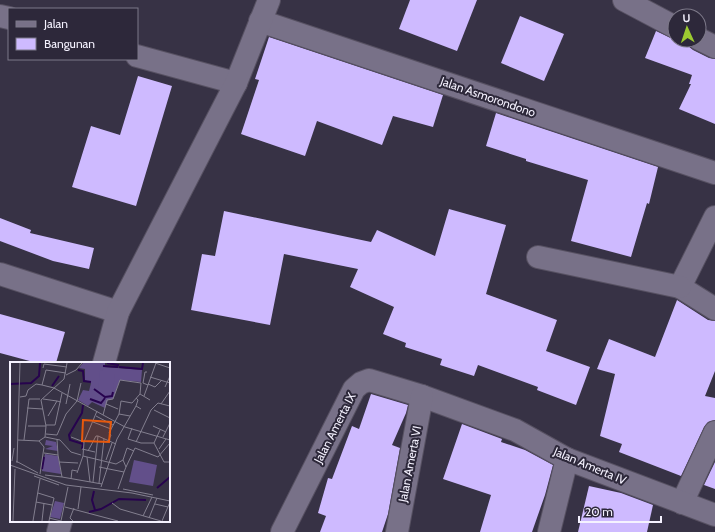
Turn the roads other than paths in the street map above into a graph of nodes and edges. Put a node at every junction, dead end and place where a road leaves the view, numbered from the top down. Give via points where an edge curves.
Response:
1 (269, 0) edge
2 (624, 0) edge
3 (260, 21) junction
4 (667, 23) edge
5 (138, 56) edge
6 (236, 83) junction
7 (715, 173) edge
8 (715, 217) edge
9 (538, 257) dead end
10 (0, 274) edge
11 (680, 287) junction
12 (715, 309) edge
13 (118, 312) junction
14 (104, 362) edge
15 (422, 396) junction
16 (715, 432) edge
17 (567, 459) junction
18 (682, 504) junction
19 (715, 515) edge
20 (61, 522) edge
21 (58, 532) edge
22 (282, 532) edge
23 (397, 532) edge
24 (549, 532) edge

1 - 3 street
2 - 4 street
3 - 6 street
3 - 7 street, Jalan Asmorondono
5 - 6 street
6 - 13 street
8 - 11 street
9 - 11 street
10 - 13 street
11 - 12 street
13 - 14 street
15 - 17 street, Jalan Amerta IV via 514,430
15 - 22 street, Jalan Amerta IX via 369,380 361,383 354,390
15 - 23 street, Jalan Amerta VI
16 - 18 street
17 - 18 street, Jalan Amerta IV
17 - 24 street
18 - 19 street, Jalan Amerta IV
20 - 21 street

